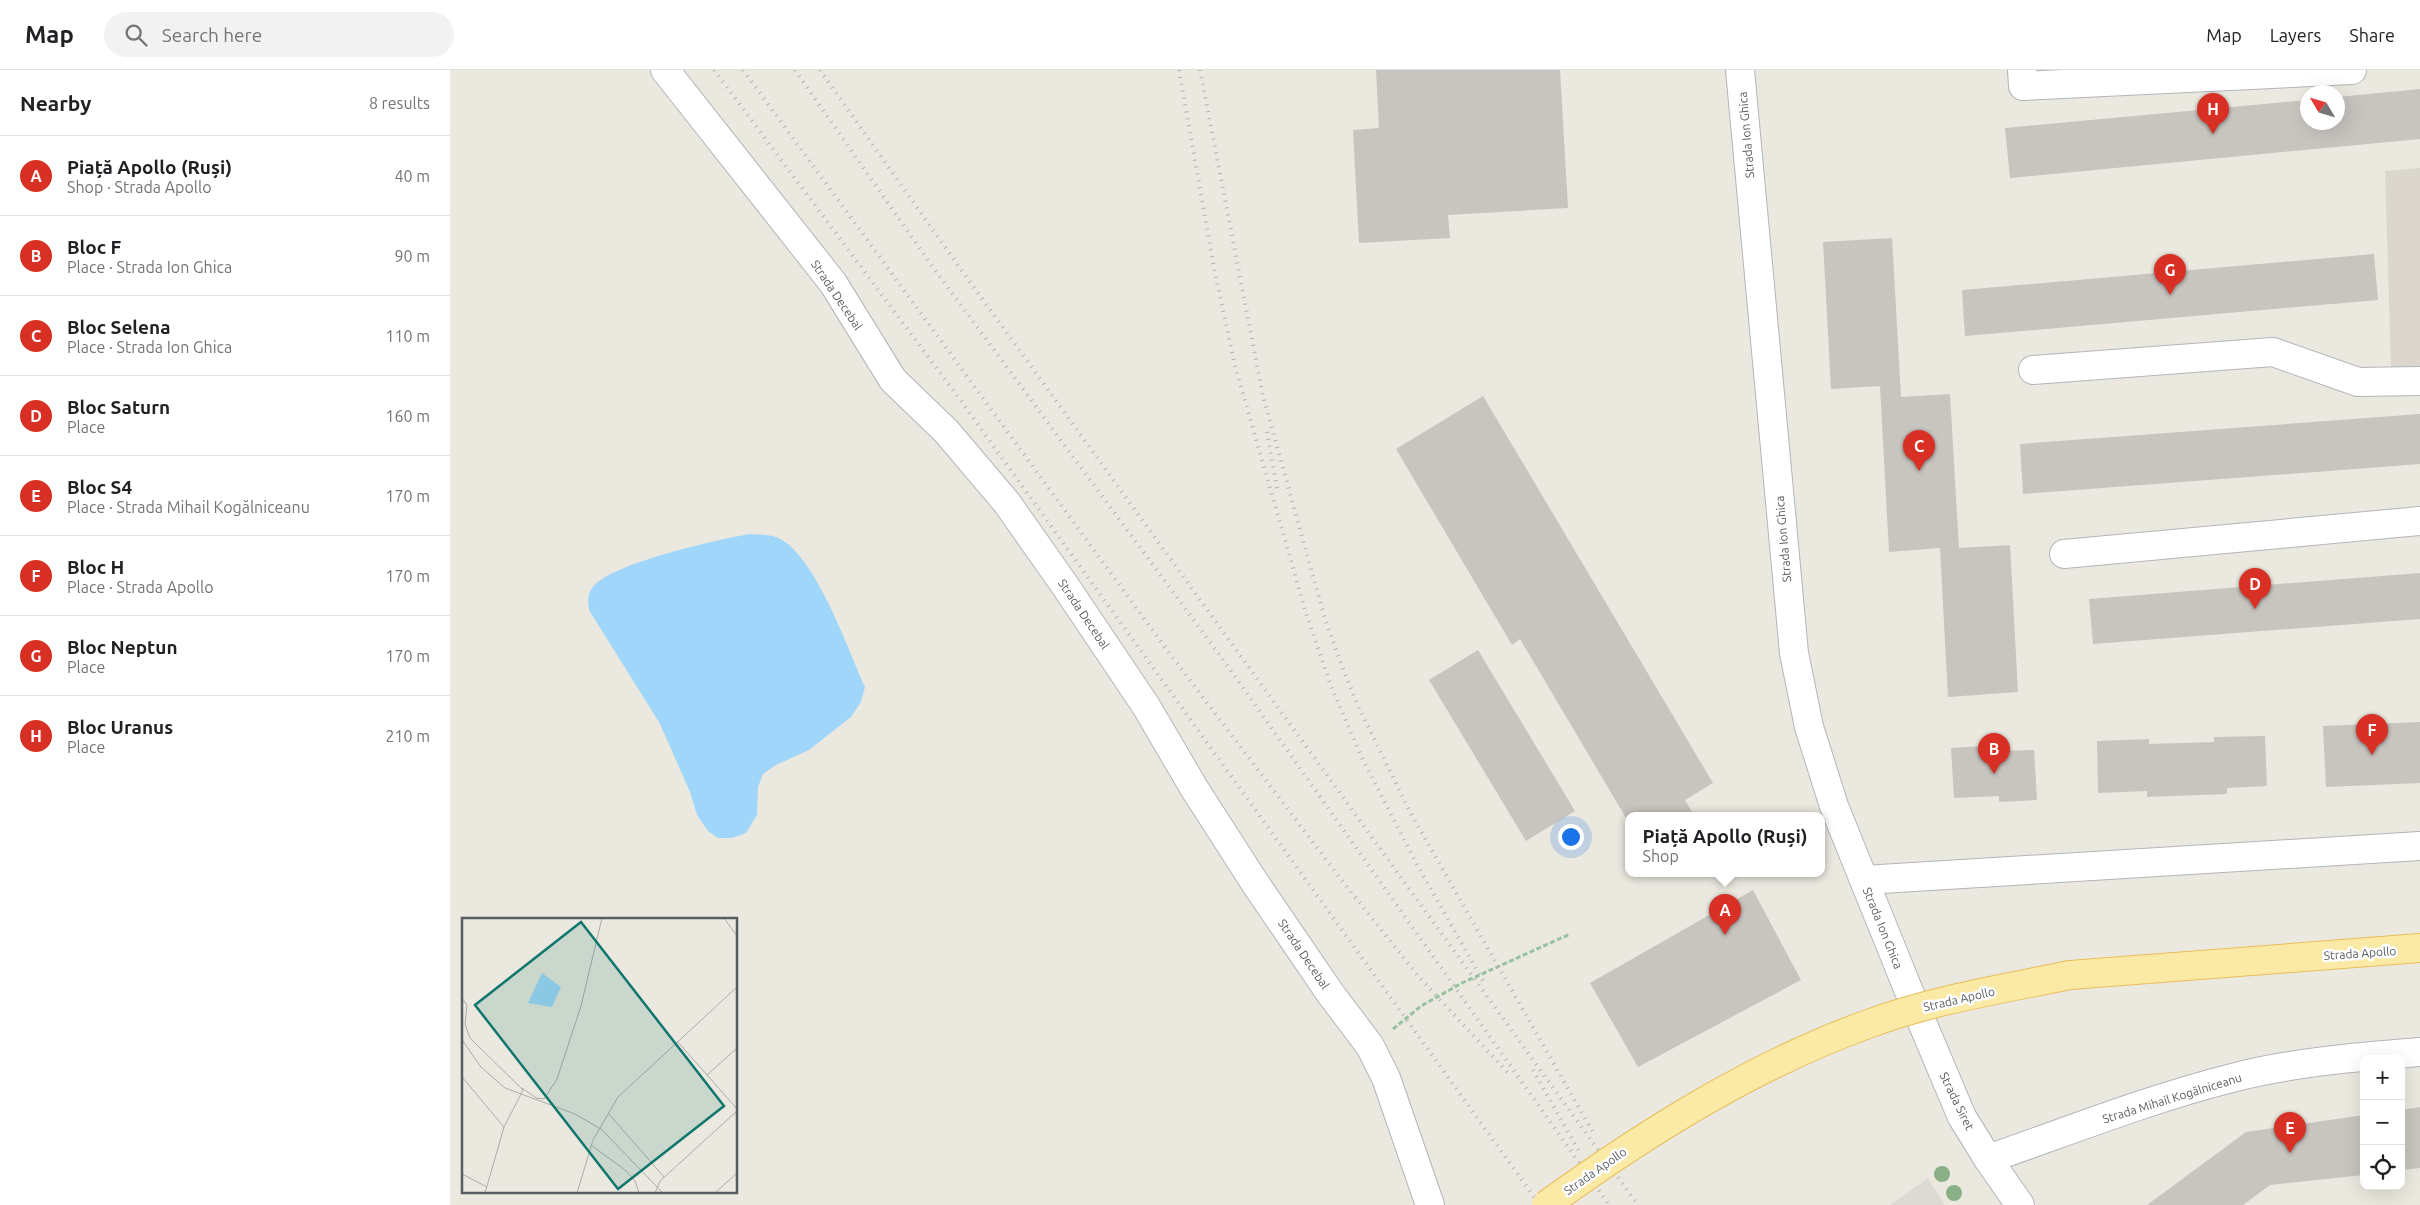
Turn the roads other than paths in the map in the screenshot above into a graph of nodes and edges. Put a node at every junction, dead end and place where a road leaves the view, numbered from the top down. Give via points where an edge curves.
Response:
1 (664, 70) edge
2 (1740, 70) edge
3 (2022, 70) edge
4 (2352, 70) edge
5 (2033, 370) dead end
6 (2420, 380) edge
7 (2420, 521) edge
8 (2064, 554) dead end
9 (2420, 846) edge
10 (1864, 880) junction
11 (2420, 948) edge
12 (1908, 989) joint
13 (2420, 1052) edge
14 (1988, 1159) junction
15 (1430, 1205) edge
16 (1546, 1205) edge
17 (2020, 1205) edge

1 - 15 street, Strada Decebal via 833,283 893,380 946,431 1007,503 1146,706 1255,883 1370,1046 1386,1078
2 - 10 street, Strada Ion Ghica via 1794,653 1809,727 1834,806
3 - 4 street via 2023,86
5 - 6 street via 2274,352 2358,382
7 - 8 street
9 - 10 street
10 - 12 street, Strada Ion Ghica
11 - 16 main road, Strada Apollo, bridge via 2070,974 1930,1005 1868,1023 1811,1047 1692,1108
12 - 14 street, Strada Siret via 1962,1117
13 - 14 street, Strada Mihail Kogălniceanu via 2326,1060 2233,1078
14 - 17 street, Strada Siret

